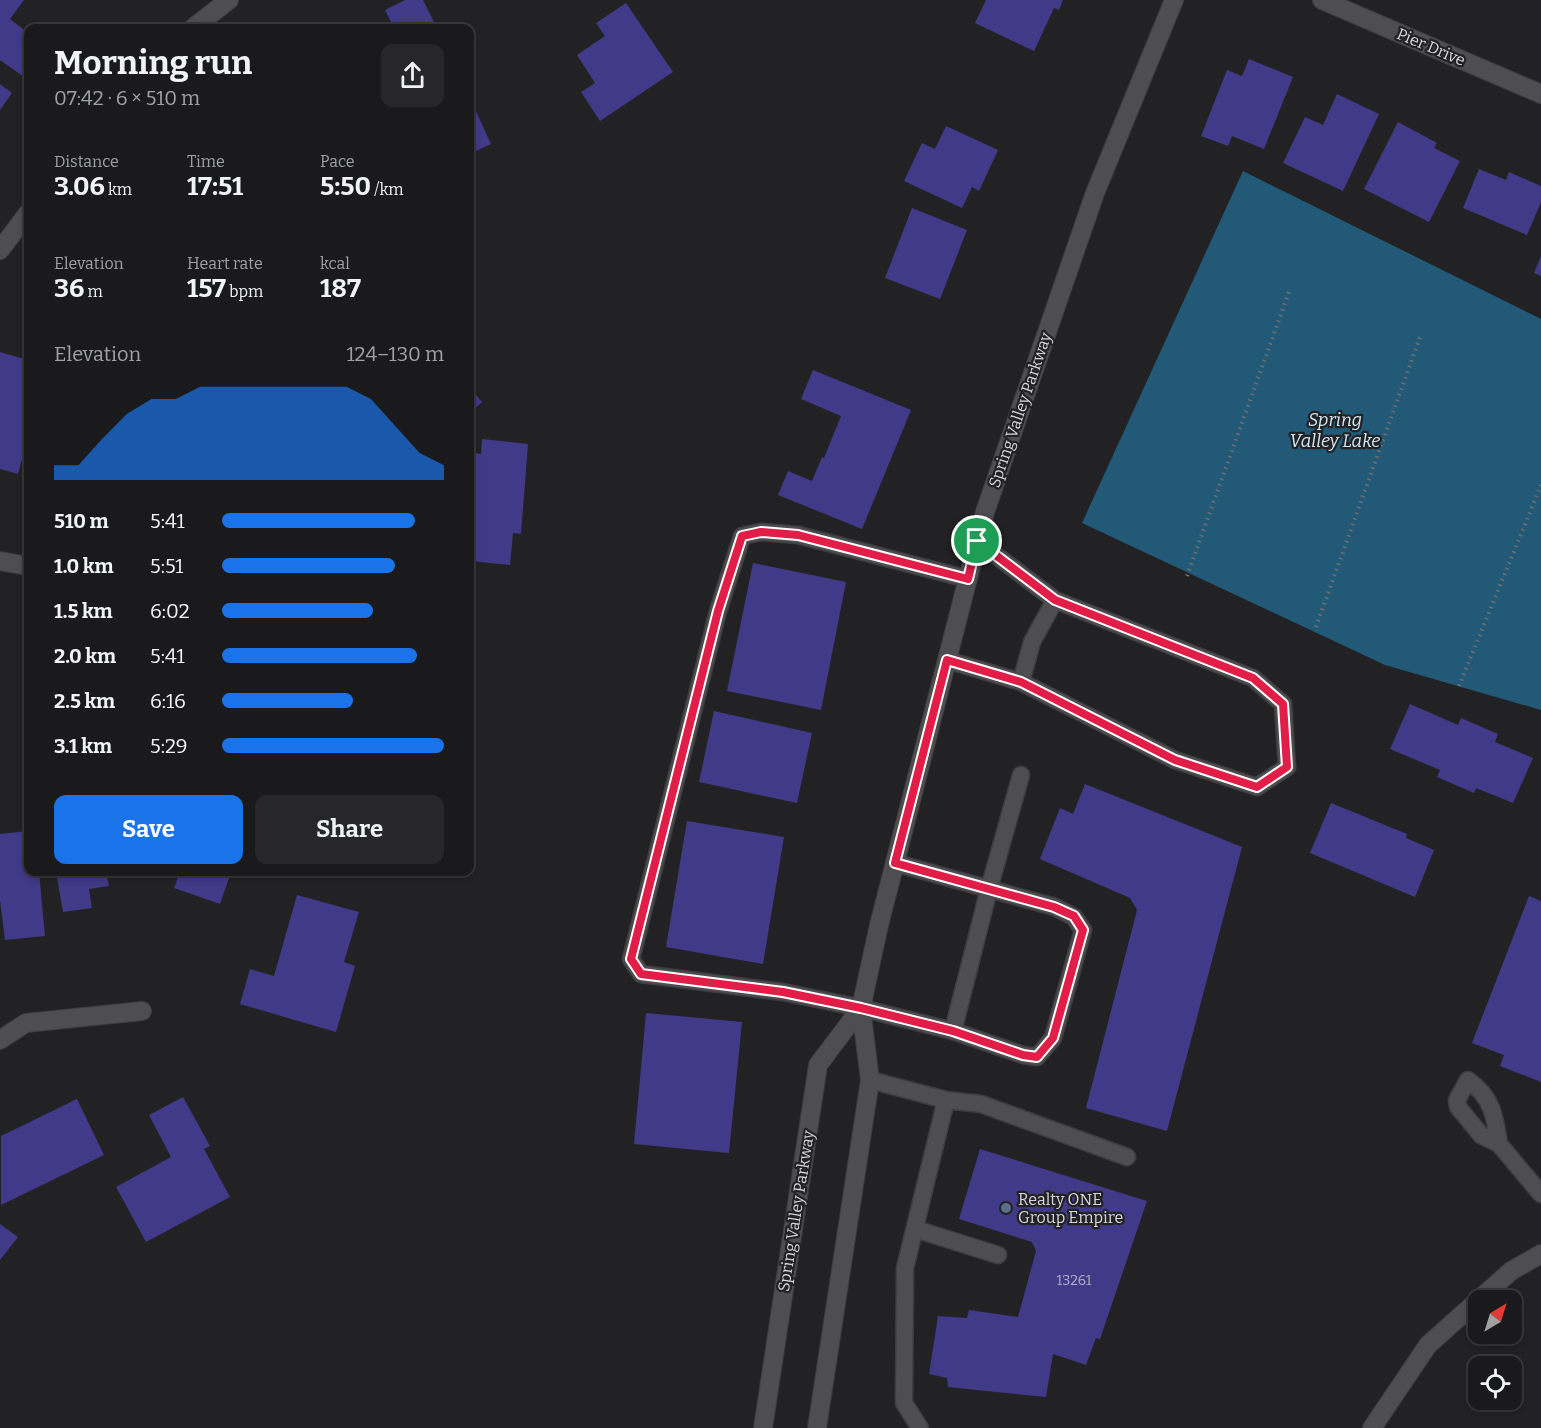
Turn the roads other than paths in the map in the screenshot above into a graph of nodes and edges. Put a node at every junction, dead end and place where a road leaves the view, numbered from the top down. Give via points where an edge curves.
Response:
1 (229, 0) edge
2 (1174, 0) edge
3 (1322, 0) edge
4 (198, 24) edge
5 (1541, 94) edge
6 (24, 218) edge
7 (0, 250) edge
8 (977, 541) junction
9 (0, 561) edge
10 (24, 565) edge
11 (968, 579) junction
12 (1055, 600) junction
13 (947, 660) junction
14 (1021, 682) junction
15 (1021, 776) dead end
16 (895, 863) junction
17 (989, 889) junction
18 (861, 1008) junction
19 (141, 1011) dead end
20 (953, 1031) junction
21 (0, 1040) edge
22 (870, 1080) junction
23 (946, 1100) junction
24 (1499, 1144) dead end
25 (1127, 1157) dead end
26 (1541, 1194) edge
27 (915, 1229) junction
28 (1541, 1254) edge
29 (998, 1255) dead end
30 (764, 1428) edge
31 (817, 1428) edge
32 (920, 1428) edge
33 (1372, 1428) edge

1 - 4 street
2 - 8 street, Spring Valley Parkway via 1095,193
3 - 5 street, Pier Drive
6 - 7 street
8 - 11 street, Spring Valley Parkway
8 - 12 lane
9 - 10 street
11 - 13 street, Spring Valley Parkway
11 - 18 lane via 798,535 761,532 742,536 718,611 631,959 641,974 783,992
12 - 14 lane via 1032,642
12 - 14 lane via 1253,678 1283,704 1287,767 1257,787 1175,760
13 - 14 lane
13 - 16 street, Spring Valley Parkway
15 - 17 lane
16 - 17 lane
16 - 18 street, Spring Valley Parkway
17 - 20 lane
17 - 20 lane via 1054,907 1074,916 1083,930 1053,1038 1037,1057
18 - 20 lane
18 - 22 street, Spring Valley Parkway
18 - 30 street, Spring Valley Parkway via 818,1065
19 - 21 street via 26,1023
22 - 23 lane
22 - 31 street, Spring Valley Parkway
23 - 25 lane via 981,1104
23 - 27 lane
24 - 26 lane
27 - 29 lane
27 - 32 lane via 905,1268 904,1403
28 - 33 street via 1511,1271 1428,1345

